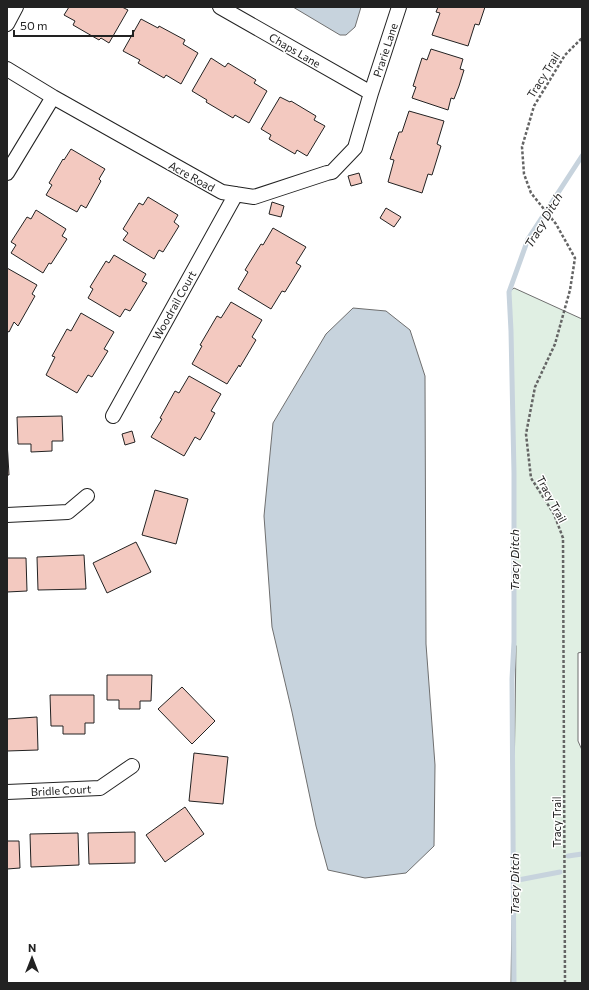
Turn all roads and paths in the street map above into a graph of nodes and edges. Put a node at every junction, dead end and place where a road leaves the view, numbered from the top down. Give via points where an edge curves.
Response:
1 (16, 7) edge
2 (220, 7) edge
3 (399, 7) edge
4 (7, 24) edge
5 (582, 38) edge
6 (7, 69) edge
7 (370, 93) junction
8 (53, 97) junction
9 (7, 173) edge
10 (236, 194) junction
11 (113, 416) dead end
12 (87, 496) dead end
13 (7, 515) edge
14 (132, 766) dead end
15 (7, 792) edge
16 (565, 983) edge

1 - 4 street
2 - 7 street, Chaps Lane
3 - 7 street, Prarie Lane
5 - 16 path, Tracy Trail via 565,55 534,106 522,147 524,174 531,193 556,224 575,258 570,290 554,344 535,387 526,434 531,478 554,514 562,538
6 - 8 street, Acre Road
7 - 10 street, Acre Road via 355,148 332,172 254,197
8 - 9 street
8 - 10 street, Acre Road via 222,192
10 - 11 street, Woodrail Court
12 - 13 street via 68,512
14 - 15 street, Bridle Court via 100,788

